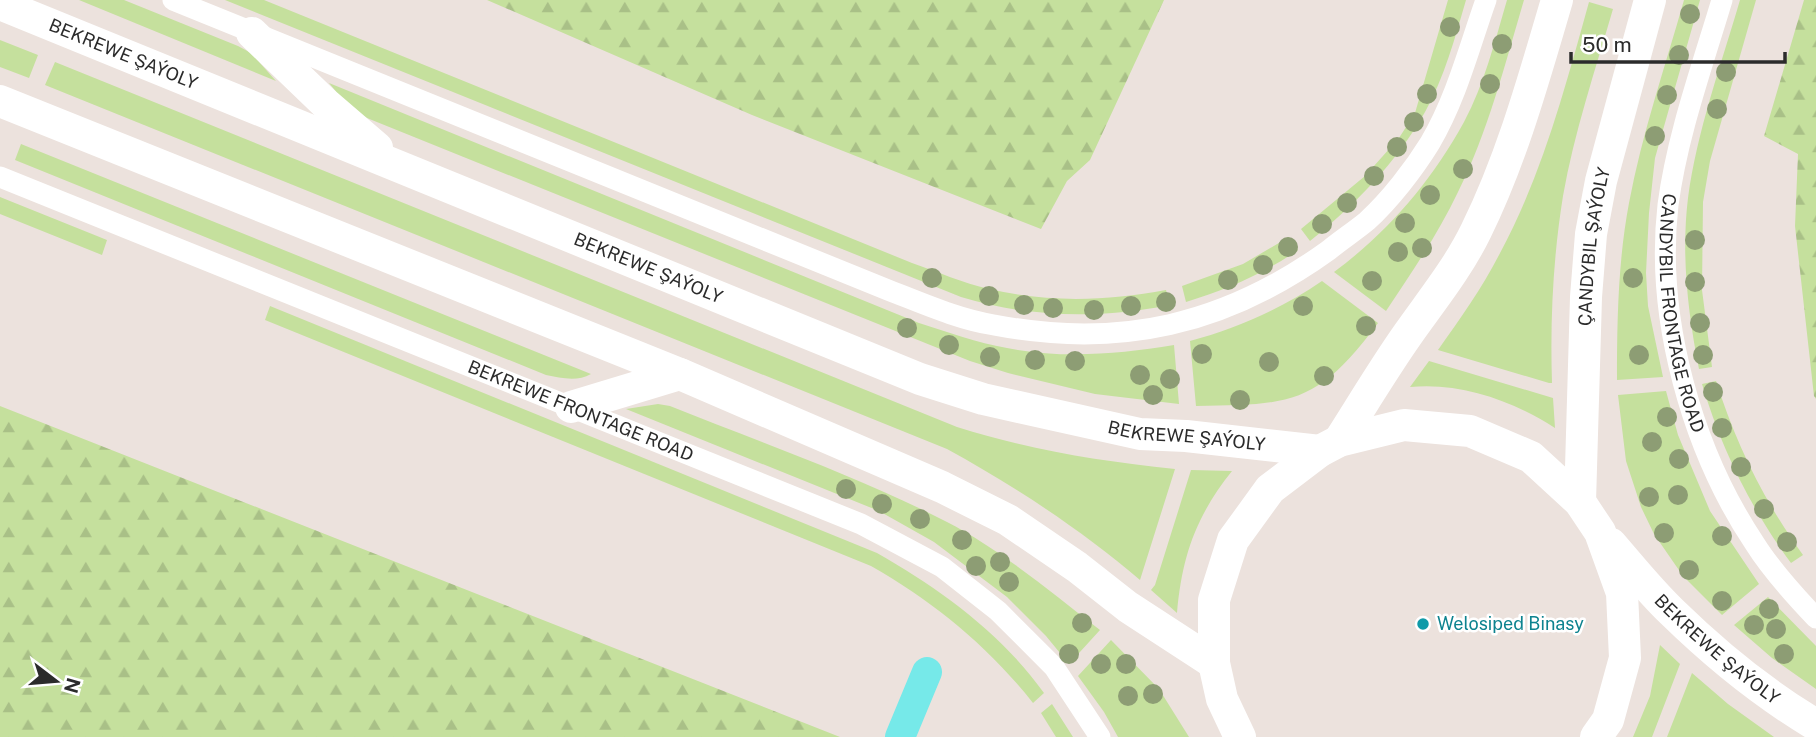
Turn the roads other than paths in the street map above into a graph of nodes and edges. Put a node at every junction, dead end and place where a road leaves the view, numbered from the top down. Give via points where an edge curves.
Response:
1 (173, 0) edge
2 (1486, 0) edge
3 (1557, 0) edge
4 (1650, 0) edge
5 (1722, 0) edge
6 (0, 4) edge
7 (252, 33) junction
8 (0, 101) edge
9 (397, 165) junction
10 (0, 177) edge
11 (680, 374) junction
12 (571, 407) junction
13 (1329, 446) junction
14 (1580, 502) junction
15 (1600, 532) junction
16 (1816, 618) edge
17 (1214, 663) junction
18 (1222, 699) junction
19 (1816, 725) edge
20 (1100, 737) edge
21 (1229, 737) edge
22 (1240, 737) edge
23 (1596, 737) edge

1 - 7 street
2 - 7 street via 1453,95 1430,143 1368,220 1293,275 1251,298 1197,319 1122,333 1048,332 992,325 953,314
3 - 13 main road via 1503,171 1475,233 1447,281
4 - 14 main road, ÇANDYBIL ŞAÝOLY via 1591,234
5 - 16 street, CANDYBIL FRONTAGE ROAD via 1679,146 1668,204 1669,302 1682,380 1697,428 1730,501 1755,545
6 - 9 main road, BEKREWE ŞAÝOLY
7 - 9 main road
8 - 11 main road
9 - 13 main road, BEKREWE ŞAÝOLY via 920,379 983,399 1140,434
10 - 12 street, BEKREWE FRONTAGE ROAD
11 - 12 main road
11 - 17 main road via 886,461 1008,520
12 - 20 street, BEKREWE FRONTAGE ROAD via 861,524 942,566 998,611 1054,667
13 - 14 main road via 1404,425 1470,431 1531,457
13 - 17 main road via 1270,489 1233,540 1214,600
14 - 15 main road
15 - 19 main road, BEKREWE ŞAÝOLY via 1670,611 1711,648
15 - 23 main road via 1622,593 1625,658 1608,720
17 - 18 main road
18 - 21 main road
18 - 22 main road

